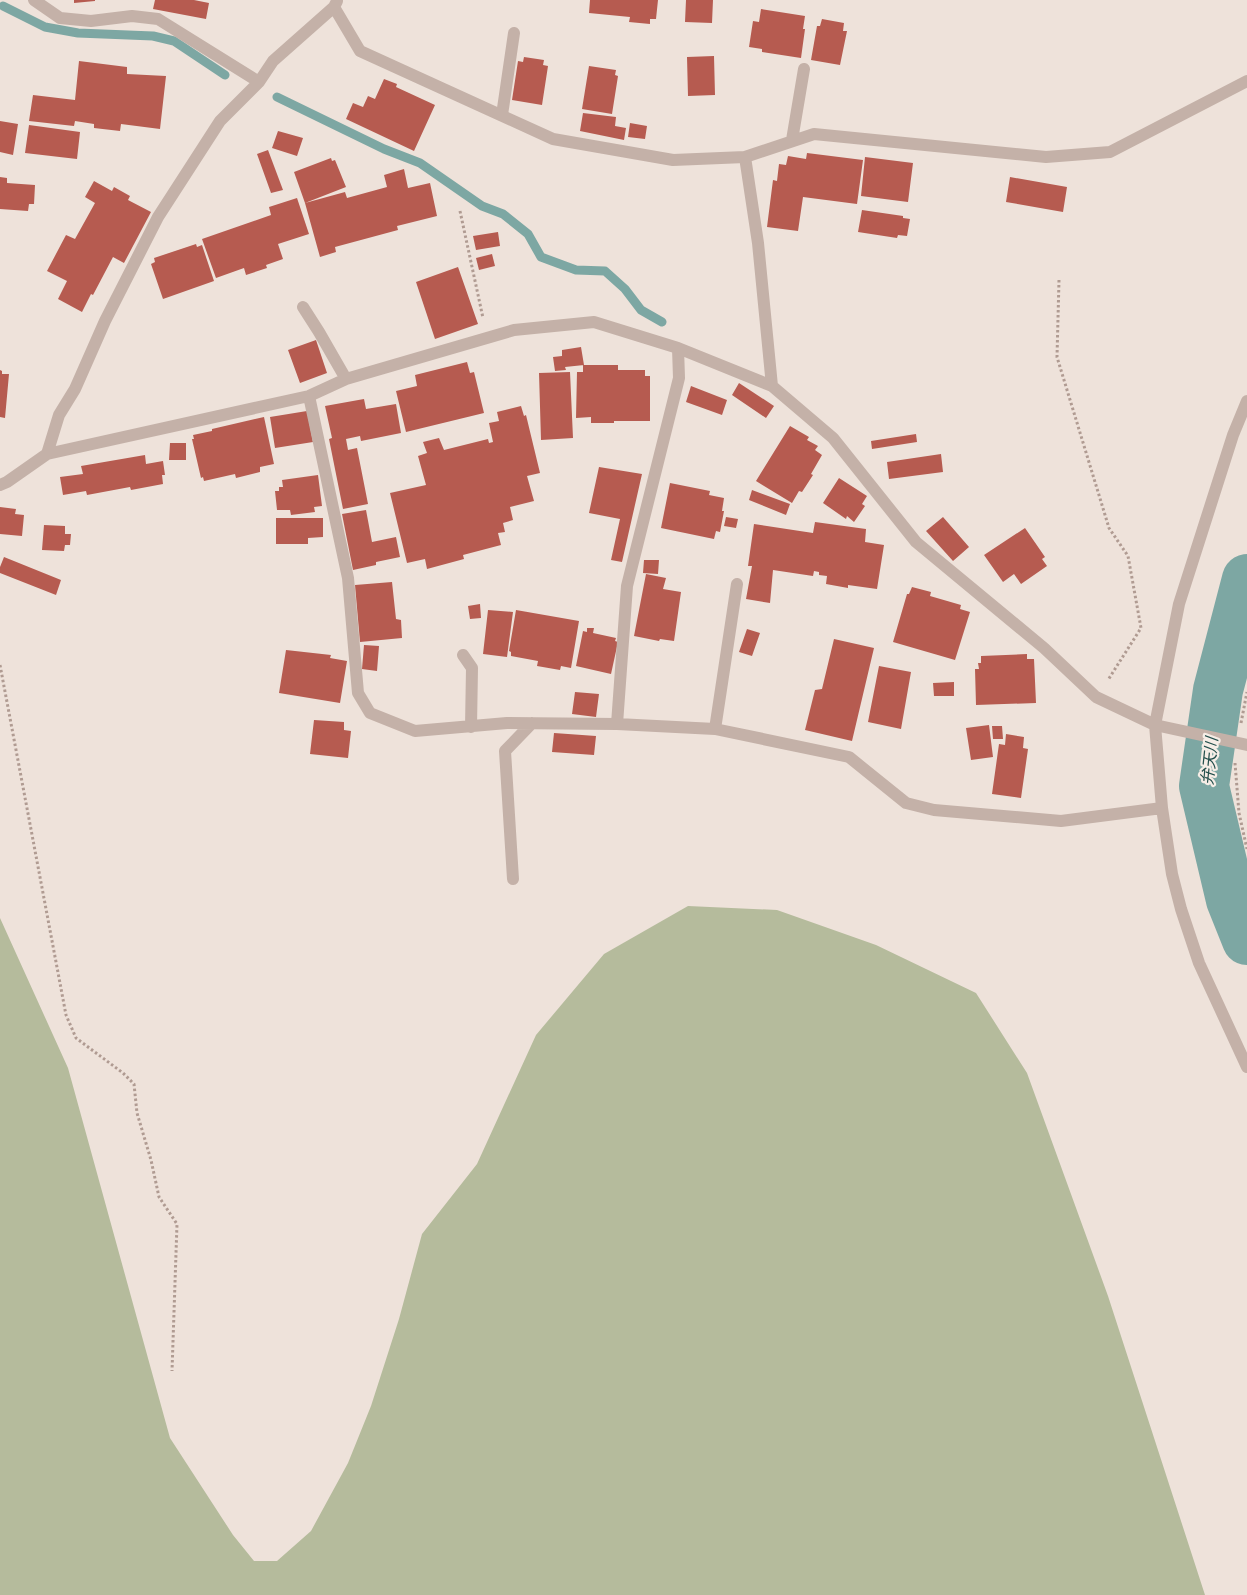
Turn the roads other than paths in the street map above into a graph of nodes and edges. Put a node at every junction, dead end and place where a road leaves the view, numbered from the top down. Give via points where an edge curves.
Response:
1 (34, 0) edge
2 (336, 4) edge
3 (514, 33) dead end
4 (804, 69) dead end
5 (1247, 81) edge
6 (259, 82) junction
7 (502, 115) junction
8 (792, 140) junction
9 (745, 157) junction
10 (303, 308) dead end
11 (678, 348) junction
12 (346, 379) junction
13 (772, 386) junction
14 (309, 396) junction
15 (1247, 401) edge
16 (47, 454) junction
17 (0, 484) edge
18 (737, 584) dead end
19 (463, 655) dead end
20 (532, 724) junction
21 (617, 724) junction
22 (1155, 725) junction
23 (471, 727) junction
24 (714, 729) junction
25 (1242, 744) edge
26 (1162, 808) junction
27 (513, 879) dead end
28 (1247, 1068) edge

1 - 6 street via 60,18 91,21 132,16 158,19
2 - 6 street via 273,61
2 - 7 street via 360,50
3 - 7 street
4 - 8 street
5 - 8 street via 1110,152 1046,157 814,134
6 - 16 street via 220,121 158,218 105,321 75,389 59,415
7 - 9 street via 553,138 672,160
8 - 9 street
9 - 13 street via 758,243
10 - 12 street
11 - 12 street via 594,322 514,330
11 - 13 street
11 - 21 street via 679,378 627,586
12 - 14 street
13 - 22 street via 833,438 916,542 1044,648 1096,697
14 - 16 street
14 - 23 street via 348,578 358,693 370,713 415,731
15 - 22 street via 1179,604
16 - 17 street
18 - 24 street
19 - 23 street via 472,668
20 - 21 street
20 - 23 street
20 - 27 street via 505,751
21 - 24 street
22 - 25 street
22 - 26 street
24 - 26 street via 849,757 906,803 934,810 1061,821
26 - 28 street via 1181,909 1199,963

